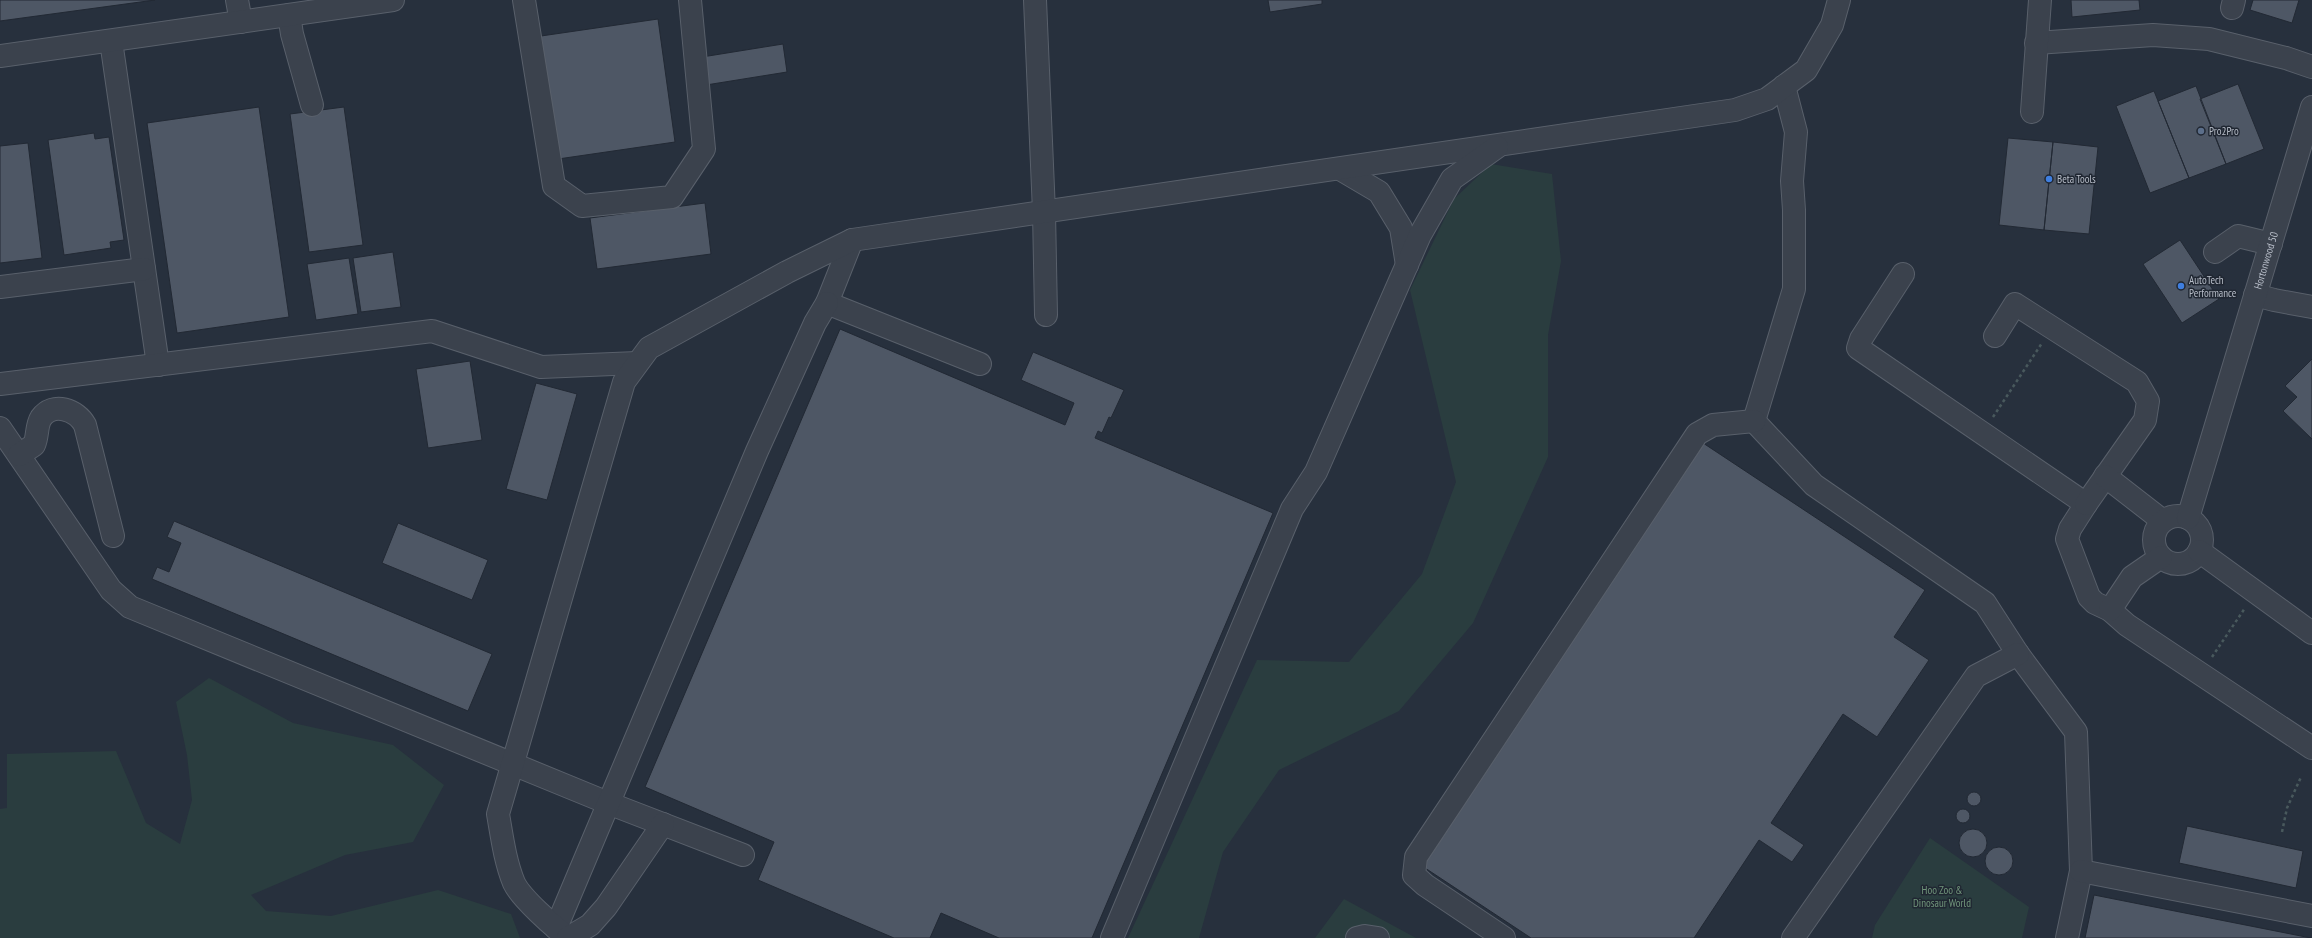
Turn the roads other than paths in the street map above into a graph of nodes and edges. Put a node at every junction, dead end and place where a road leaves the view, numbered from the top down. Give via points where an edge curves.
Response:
1 (237, 0) edge
2 (393, 0) edge
3 (524, 0) edge
4 (690, 0) edge
5 (1035, 0) edge
6 (1838, 0) edge
7 (2040, 0) edge
8 (289, 15) junction
9 (241, 22) junction
10 (111, 40) junction
11 (2036, 43) junction
12 (0, 56) edge
13 (2312, 67) edge
14 (1784, 86) junction
15 (312, 105) dead end
16 (2312, 107) edge
17 (2032, 112) dead end
18 (1500, 145) junction
19 (1340, 169) junction
20 (1044, 212) junction
21 (852, 240) junction
22 (2271, 244) junction
23 (2216, 252) dead end
24 (1407, 265) junction
25 (144, 269) junction
26 (1903, 274) dead end
27 (0, 287) edge
28 (2255, 295) junction
29 (827, 303) junction
30 (2312, 307) edge
31 (1046, 314) dead end
32 (1995, 336) dead end
33 (637, 363) junction
34 (980, 364) dead end
35 (158, 365) junction
36 (0, 384) edge
37 (1754, 421) junction
38 (0, 428) edge
39 (19, 456) junction
40 (2105, 476) junction
41 (2086, 504) junction
42 (2188, 518) junction
43 (2163, 521) junction
44 (112, 536) dead end
45 (2200, 551) junction
46 (2160, 557) junction
47 (2110, 610) junction
48 (2312, 633) edge
49 (2018, 654) junction
50 (2312, 748) edge
51 (512, 763) junction
52 (608, 802) junction
53 (663, 824) junction
54 (743, 855) dead end
55 (2081, 871) junction
56 (2312, 916) edge
57 (564, 934) edge
58 (1112, 938) edge
59 (1357, 938) edge
60 (1378, 938) edge
61 (1504, 938) edge
62 (1793, 938) edge
63 (2067, 938) edge

1 - 9 street
2 - 8 street
3 - 4 street via 554,186 582,206 672,197 704,150
5 - 20 street
6 - 14 street via 1832,24 1806,70
7 - 11 street
8 - 9 street
8 - 15 street
9 - 10 street
10 - 12 street
10 - 25 street
11 - 13 street via 2153,35 2209,39
11 - 17 street
14 - 18 street via 1767,100 1736,110
14 - 37 street via 1796,132 1792,181 1794,289
16 - 22 street, Hortonwood 50
18 - 19 street
18 - 24 street via 1452,179 1420,235
19 - 20 street
19 - 24 street via 1379,192 1401,228
20 - 21 street
20 - 31 street
21 - 29 street
21 - 33 street via 692,323 649,348
22 - 23 street via 2238,236
22 - 28 street, Hortonwood 50
24 - 58 street via 1316,472 1292,509
25 - 27 street
25 - 35 street
26 - 41 street via 1858,348
28 - 30 street
28 - 42 street, Hortonwood 50
29 - 34 street
29 - 52 street via 815,323 757,451
32 - 40 street via 2015,304 2137,382 2148,401 2145,420
33 - 35 street via 541,367 432,331
33 - 51 street via 624,382
35 - 36 street
37 - 49 street via 1814,485 1985,603
37 - 61 street via 1712,425 1697,434 1416,857 1414,875 1419,880
38 - 39 street
39 - 44 street via 34,445 41,417 60,409 76,413 85,425
39 - 51 street via 111,590 130,607
40 - 41 street
40 - 43 street
41 - 47 street via 2070,529 2067,539 2089,597 2095,604
42 - 43 street via 2175,516
42 - 45 street via 2200,528
43 - 46 street via 2157,527 2154,538
45 - 46 street via 2189,562 2181,564 2174,564
45 - 48 street
46 - 47 street via 2132,577
47 - 50 street via 2127,625
49 - 55 street via 2076,732
49 - 62 street via 1976,676
51 - 52 street
51 - 57 street via 498,814 505,855 515,884
52 - 53 street
52 - 57 street
53 - 54 street
53 - 57 street via 606,907 590,925
55 - 56 street
55 - 63 street
59 - 60 street

